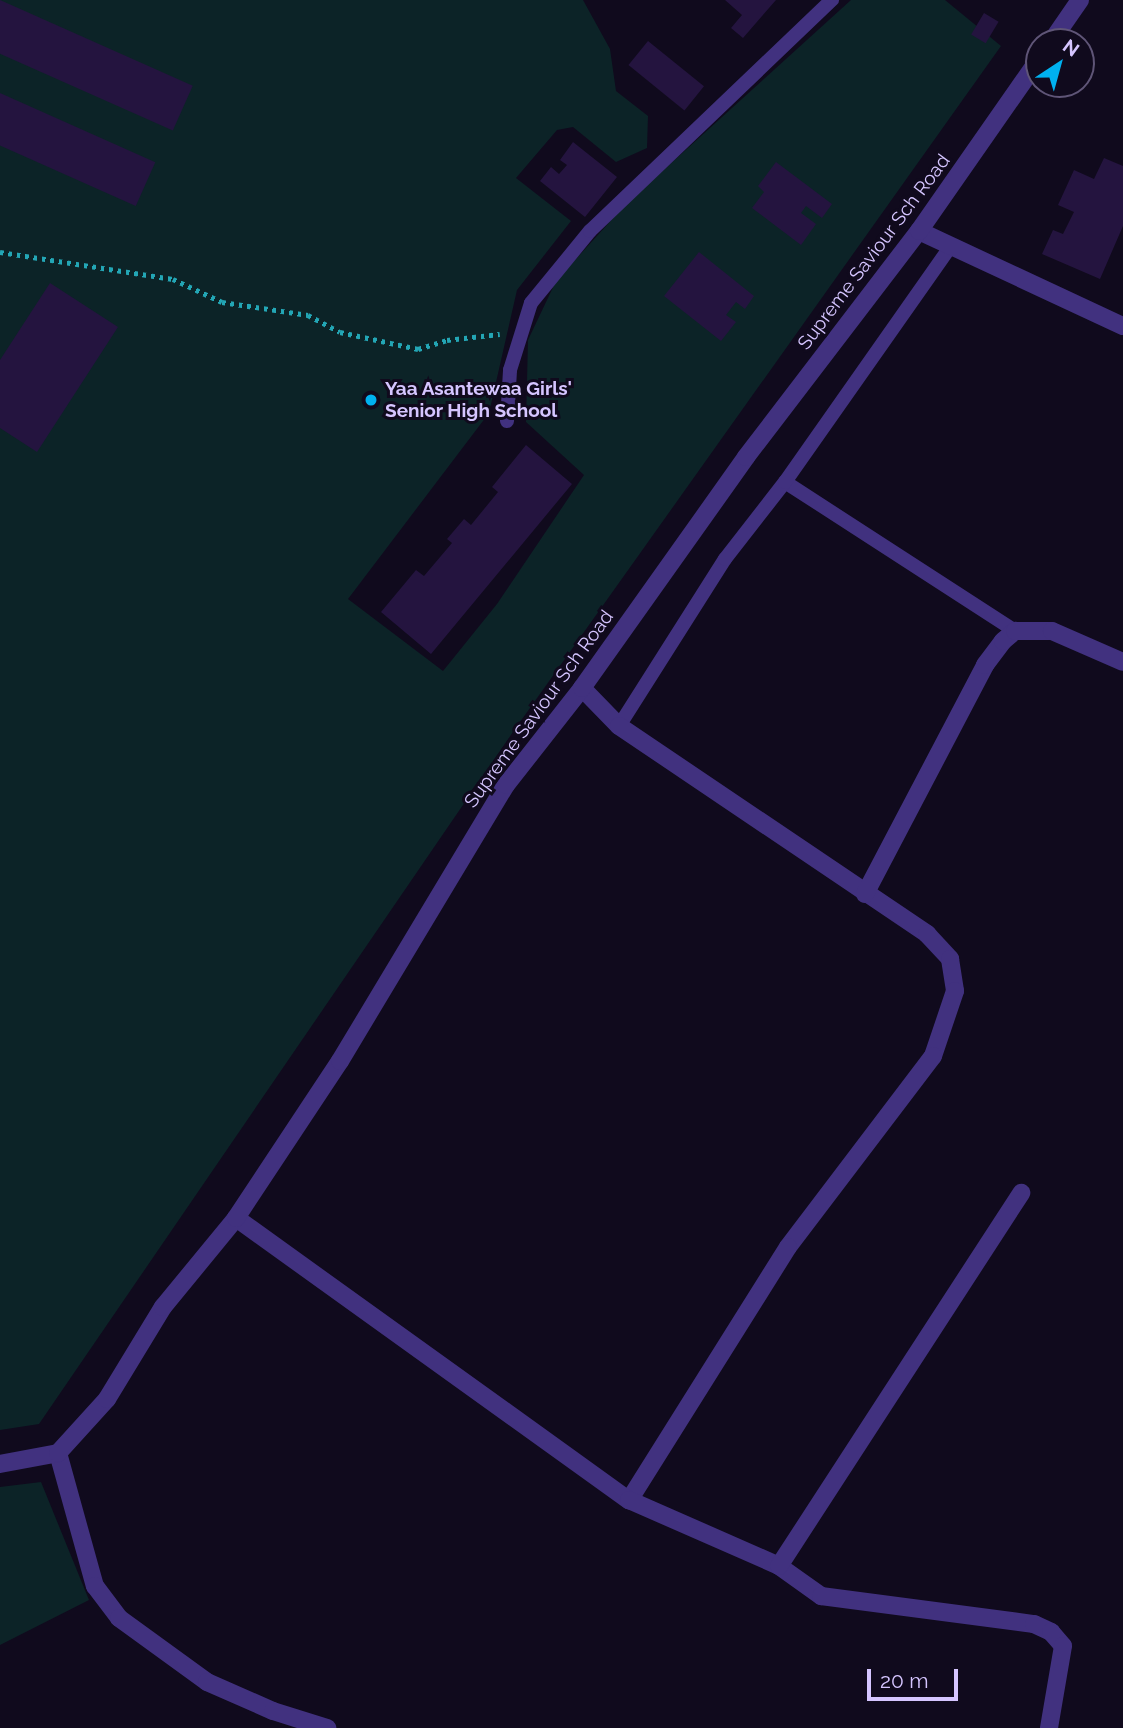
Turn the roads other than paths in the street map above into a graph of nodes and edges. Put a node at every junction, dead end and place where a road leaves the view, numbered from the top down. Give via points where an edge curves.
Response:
1 (832, 0) edge
2 (1080, 0) edge
3 (1061, 28) edge
4 (1025, 79) edge
5 (919, 231) junction
6 (951, 246) junction
7 (1123, 326) edge
8 (506, 421) dead end
9 (785, 482) junction
10 (1015, 631) junction
11 (1123, 662) edge
12 (582, 688) junction
13 (619, 726) junction
14 (865, 894) junction
15 (1021, 1193) dead end
16 (236, 1218) junction
17 (58, 1453) junction
18 (0, 1464) edge
19 (629, 1500) junction
20 (779, 1566) junction
21 (327, 1728) edge
22 (1049, 1728) edge

1 - 8 lane via 590,231 531,303 510,370
2 - 3 street
4 - 5 street, Supreme Saviour Sch Road
5 - 6 street
5 - 12 street, Supreme Saviour Sch Road via 746,457
6 - 7 street
6 - 9 lane
9 - 10 lane
9 - 13 lane via 725,559
10 - 11 street via 1052,631
10 - 14 street via 985,665
12 - 13 street
12 - 16 street, Supreme Saviour Sch Road via 506,785 340,1061
13 - 14 street
14 - 19 street via 927,934 950,959 955,991 947,1023 933,1056 788,1247
15 - 20 street
16 - 17 street, Supreme Saviour Sch Road via 163,1307 107,1399
16 - 19 street
17 - 18 street
17 - 21 street via 95,1586 119,1618 207,1682 273,1712
19 - 20 street
20 - 22 street via 821,1596 1034,1624 1051,1632 1063,1646

